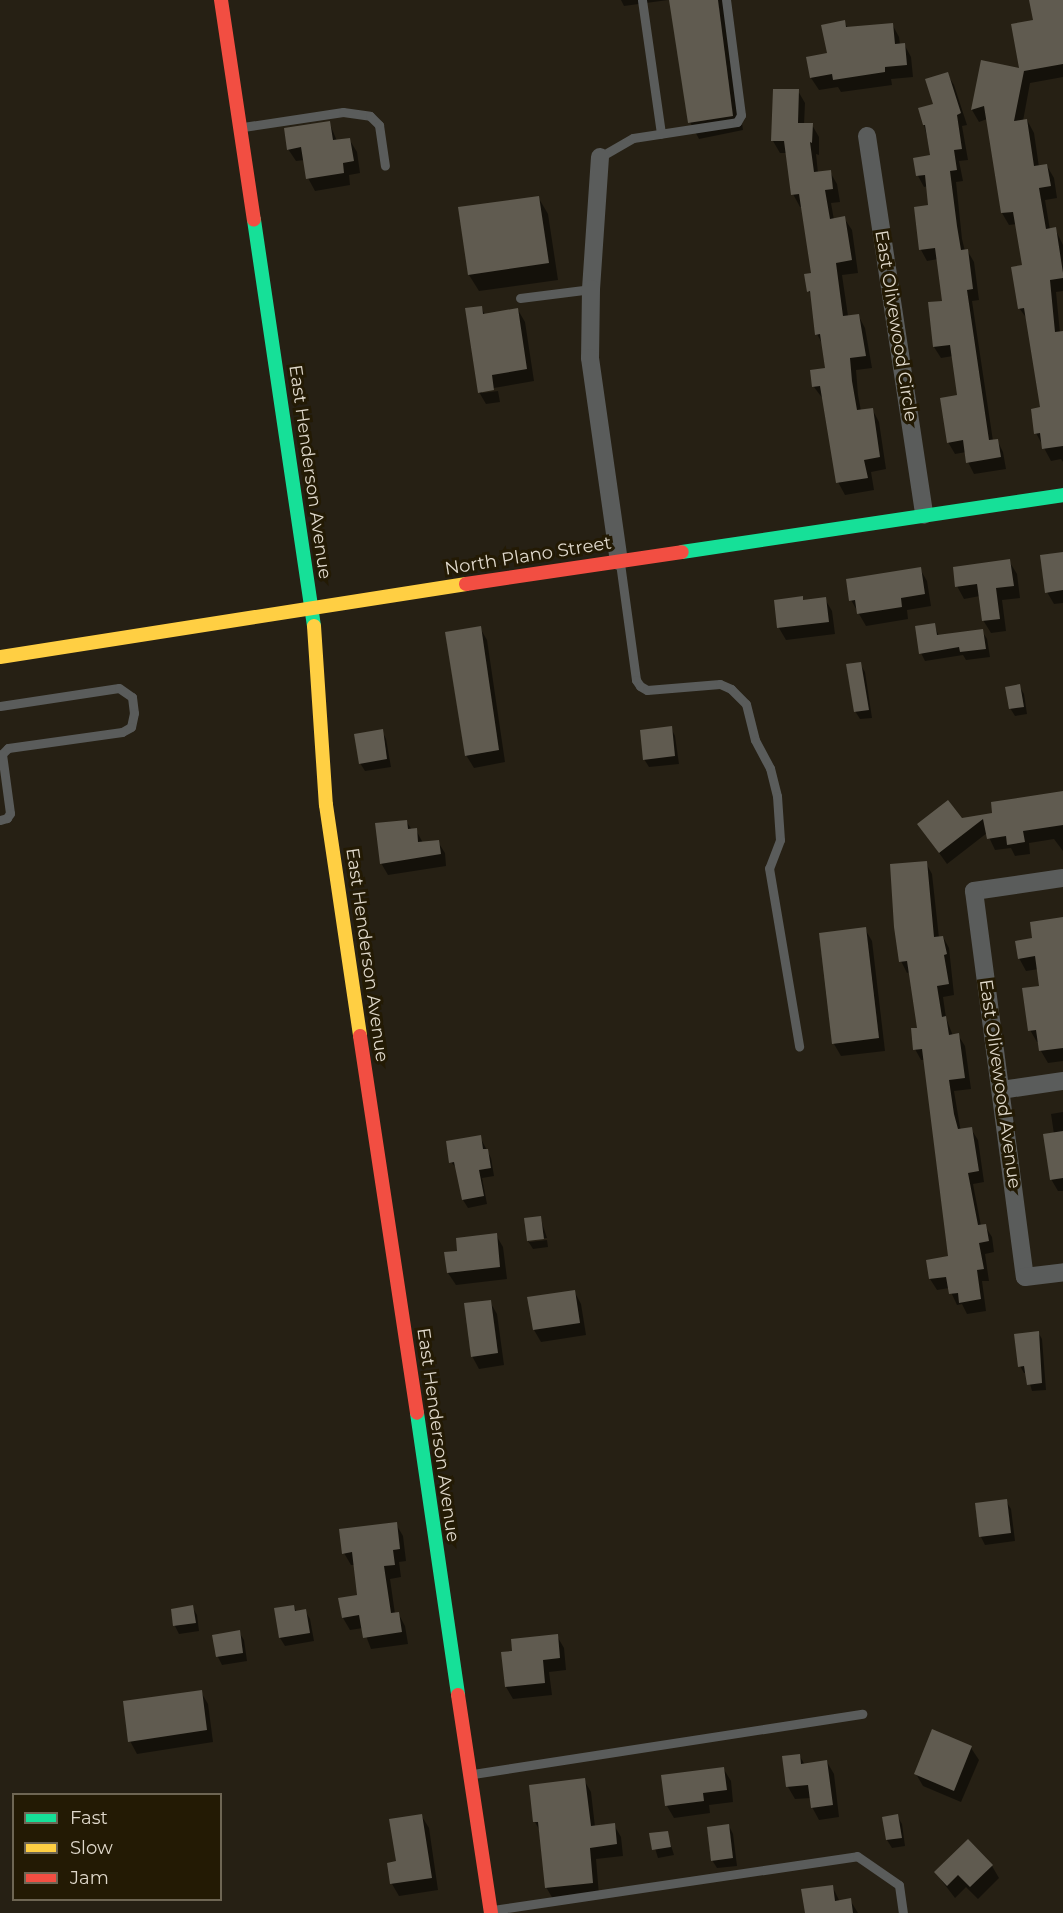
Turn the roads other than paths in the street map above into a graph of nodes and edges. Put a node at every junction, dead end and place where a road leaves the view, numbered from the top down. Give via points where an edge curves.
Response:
1 (221, 0) edge
2 (642, 0) edge
3 (726, 0) edge
4 (240, 128) junction
5 (662, 134) junction
6 (867, 136) dead end
7 (600, 158) joint
8 (385, 166) dead end
9 (591, 289) junction
10 (520, 298) dead end
11 (1063, 495) edge
12 (924, 515) junction
13 (619, 561) junction
14 (311, 608) junction
15 (0, 657) edge
16 (0, 706) edge
17 (0, 820) edge
18 (1063, 878) edge
19 (799, 1046) dead end
20 (1063, 1081) edge
21 (1001, 1090) junction
22 (1063, 1272) edge
23 (862, 1714) dead end
24 (470, 1774) junction
25 (491, 1912) edge
26 (903, 1913) edge

1 - 4 street, East Henderson Avenue
2 - 5 lane
3 - 5 lane via 741,116 737,122 726,125
4 - 8 lane via 342,112 370,116 380,125
4 - 14 street, East Henderson Avenue
5 - 7 lane via 633,138
6 - 12 street, East Olivewood Circle
7 - 9 street
9 - 10 lane
9 - 13 street via 590,358
11 - 12 street, North Plano Street
12 - 13 street, North Plano Street
13 - 14 street, North Plano Street
13 - 19 lane via 640,686 647,690 720,684 731,689 746,704 755,740 770,768 777,796 780,840 769,868
14 - 15 street, North Plano Street
14 - 24 street, East Henderson Avenue via 326,805
16 - 17 lane via 119,688 132,698 134,713 131,726 122,732 8,748 2,754 10,813
18 - 21 street, East Olivewood Avenue via 974,891
20 - 21 street
21 - 22 street, East Olivewood Avenue via 1025,1277
23 - 24 lane
24 - 25 street, East Henderson Avenue
25 - 26 lane via 856,1856 899,1885

